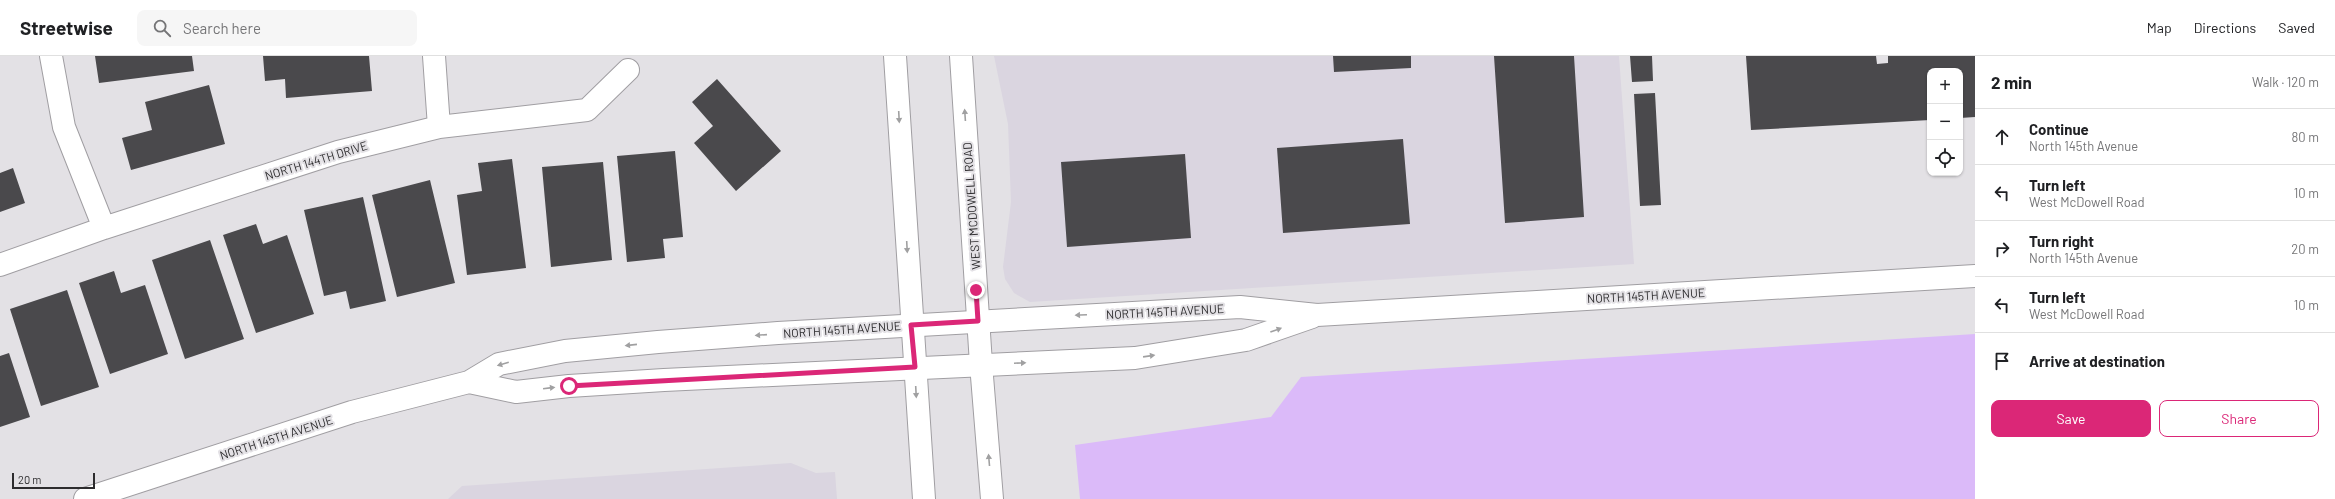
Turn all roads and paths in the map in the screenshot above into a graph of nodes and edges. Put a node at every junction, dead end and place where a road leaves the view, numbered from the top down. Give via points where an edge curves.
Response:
1 (51, 56) edge
2 (434, 56) edge
3 (896, 56) edge
4 (961, 56) edge
5 (628, 70) dead end
6 (439, 127) junction
7 (104, 228) junction
8 (0, 265) edge
9 (1975, 276) edge
10 (1317, 315) junction
11 (978, 321) junction
12 (911, 325) junction
13 (981, 364) junction
14 (915, 367) junction
15 (469, 382) junction
16 (85, 499) edge
17 (924, 499) edge
18 (992, 499) edge

1 - 7 street via 64,127
2 - 6 street
3 -> 12 street
11 -> 4 street, WEST MCDOWELL ROAD
5 - 6 street, NORTH 144TH DRIVE via 587,110
6 - 7 street, NORTH 144TH DRIVE via 338,152
7 - 8 street, NORTH 144TH DRIVE
9 - 10 street, NORTH 145TH AVENUE
10 -> 11 street, NORTH 145TH AVENUE via 1240,307
13 -> 10 street, NORTH 145TH AVENUE via 1135,358 1194,350 1246,340
11 - 12 street, NORTH 145TH AVENUE
11 - 13 street, WEST MCDOWELL ROAD
12 - 14 street
12 -> 15 street, NORTH 145TH AVENUE via 665,341 565,351 499,364
13 - 14 street, NORTH 145TH AVENUE
18 -> 13 street, WEST MCDOWELL ROAD
15 -> 14 street, NORTH 145TH AVENUE via 516,392 608,383
14 -> 17 street
15 - 16 street, NORTH 145TH AVENUE via 352,412

